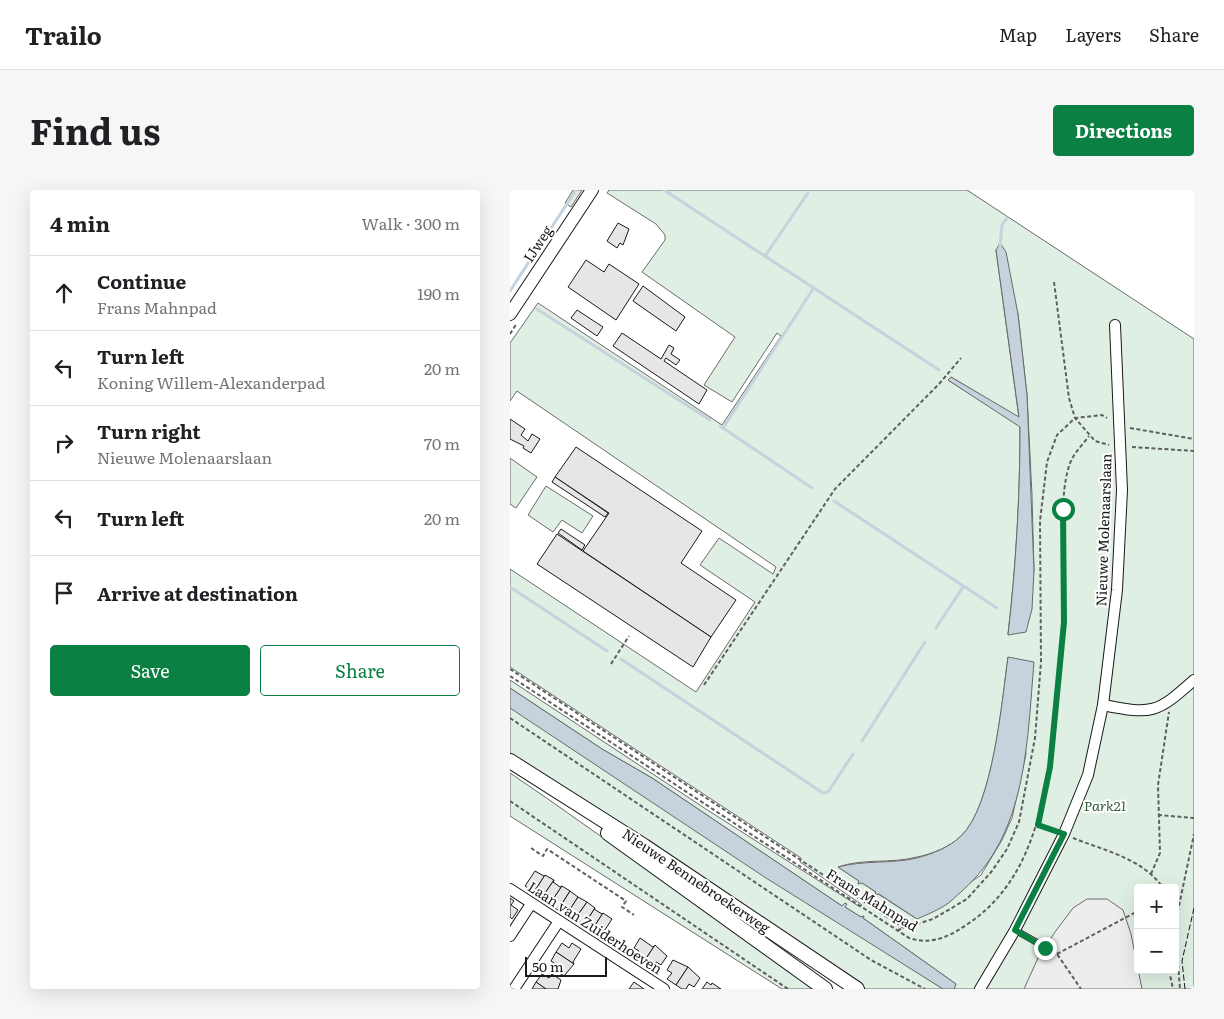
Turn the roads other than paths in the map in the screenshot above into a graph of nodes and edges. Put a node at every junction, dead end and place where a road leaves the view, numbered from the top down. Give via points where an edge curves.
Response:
1 (592, 190) edge
2 (510, 314) edge
3 (1115, 325) dead end
4 (1194, 680) edge
5 (1103, 705) junction
6 (510, 761) edge
7 (532, 775) junction
8 (510, 889) edge
9 (531, 904) junction
10 (559, 921) junction
11 (1015, 930) junction
12 (510, 936) edge
13 (1045, 948) road end
14 (514, 982) edge
15 (664, 989) edge
16 (825, 989) edge
17 (857, 989) edge
18 (980, 989) edge

1 - 2 street, IJweg
3 - 5 street, Nieuwe Molenaarslaan via 1122,490 1117,590
4 - 5 street via 1168,704 1149,711
5 - 11 street, Nieuwe Molenaarslaan via 1088,775 1064,834
6 - 7 main road, Nieuwe Bennebroekerweg
7 - 16 main road, Nieuwe Bennebroekerweg
7 - 17 main road, Nieuwe Bennebroekerweg
8 - 9 street, Laan van Zuiderhoeven
9 - 10 street, Laan van Zuiderhoeven
9 - 12 street
10 - 14 street
10 - 15 street, Laan van Zuiderhoeven
11 - 13 lane
11 - 18 street, Nieuwe Molenaarslaan

